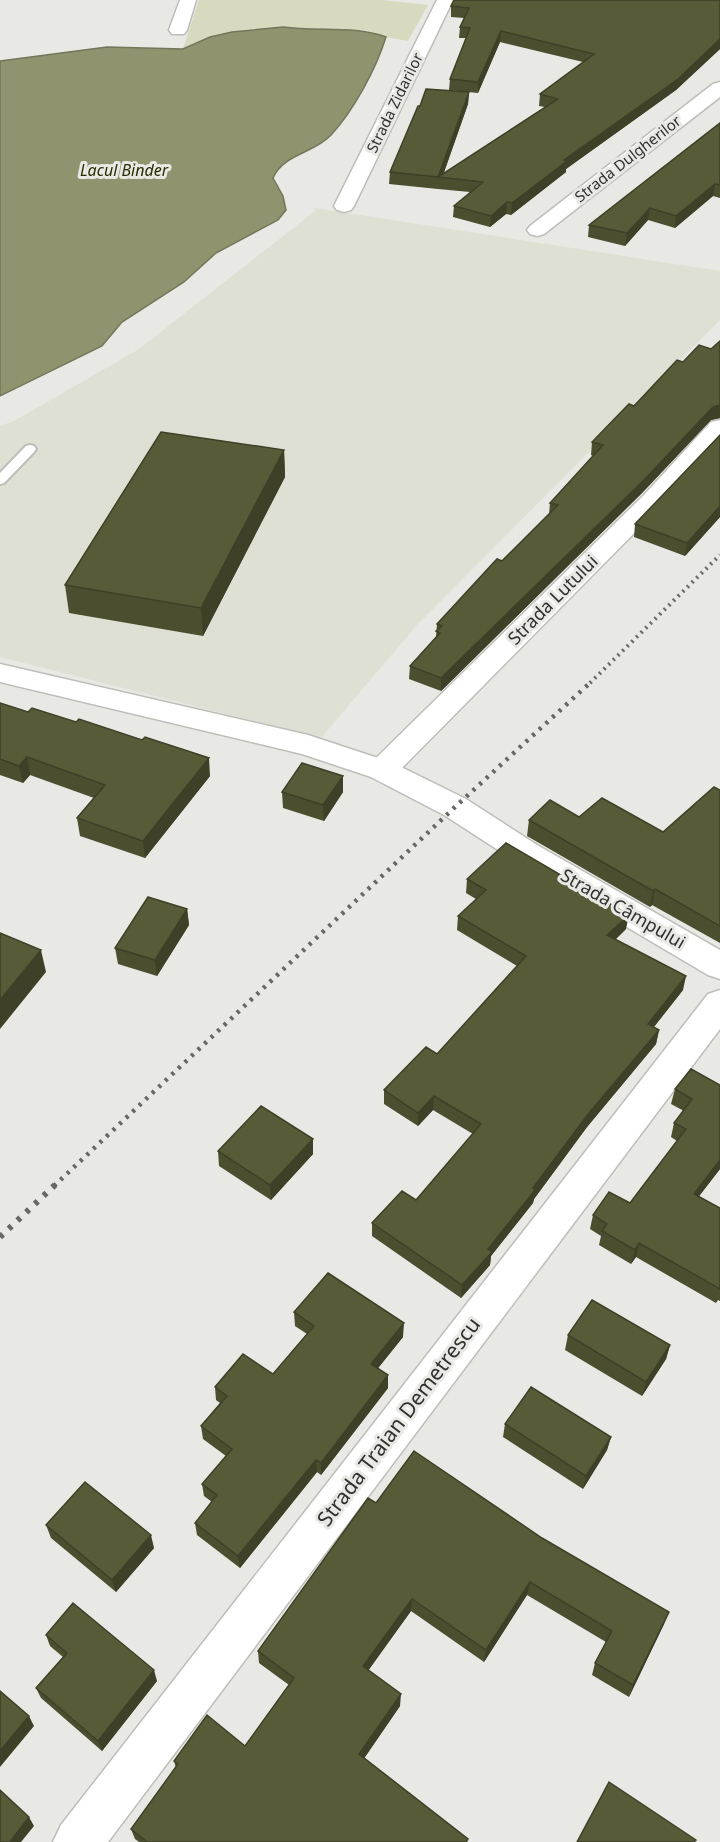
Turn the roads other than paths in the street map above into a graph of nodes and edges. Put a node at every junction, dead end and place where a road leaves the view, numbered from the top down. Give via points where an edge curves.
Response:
1 (189, 0) edge
2 (445, 0) edge
3 (178, 30) dead end
4 (720, 88) edge
5 (344, 206) dead end
6 (537, 230) dead end
7 (720, 427) edge
8 (30, 449) dead end
9 (0, 480) edge
10 (0, 673) edge
11 (382, 770) junction
12 (720, 966) edge
13 (720, 1003) edge
14 (78, 1842) edge

1 - 3 street
2 - 5 street, Strada Zidarilor
4 - 6 street, Strada Dulgherilor
7 - 11 street, Strada Lutului via 653,500
8 - 9 lane
10 - 11 street, Strada Câmpului via 308,745
11 - 12 street, Strada Câmpului via 455,807
13 - 14 street, Strada Traian Demetrescu

